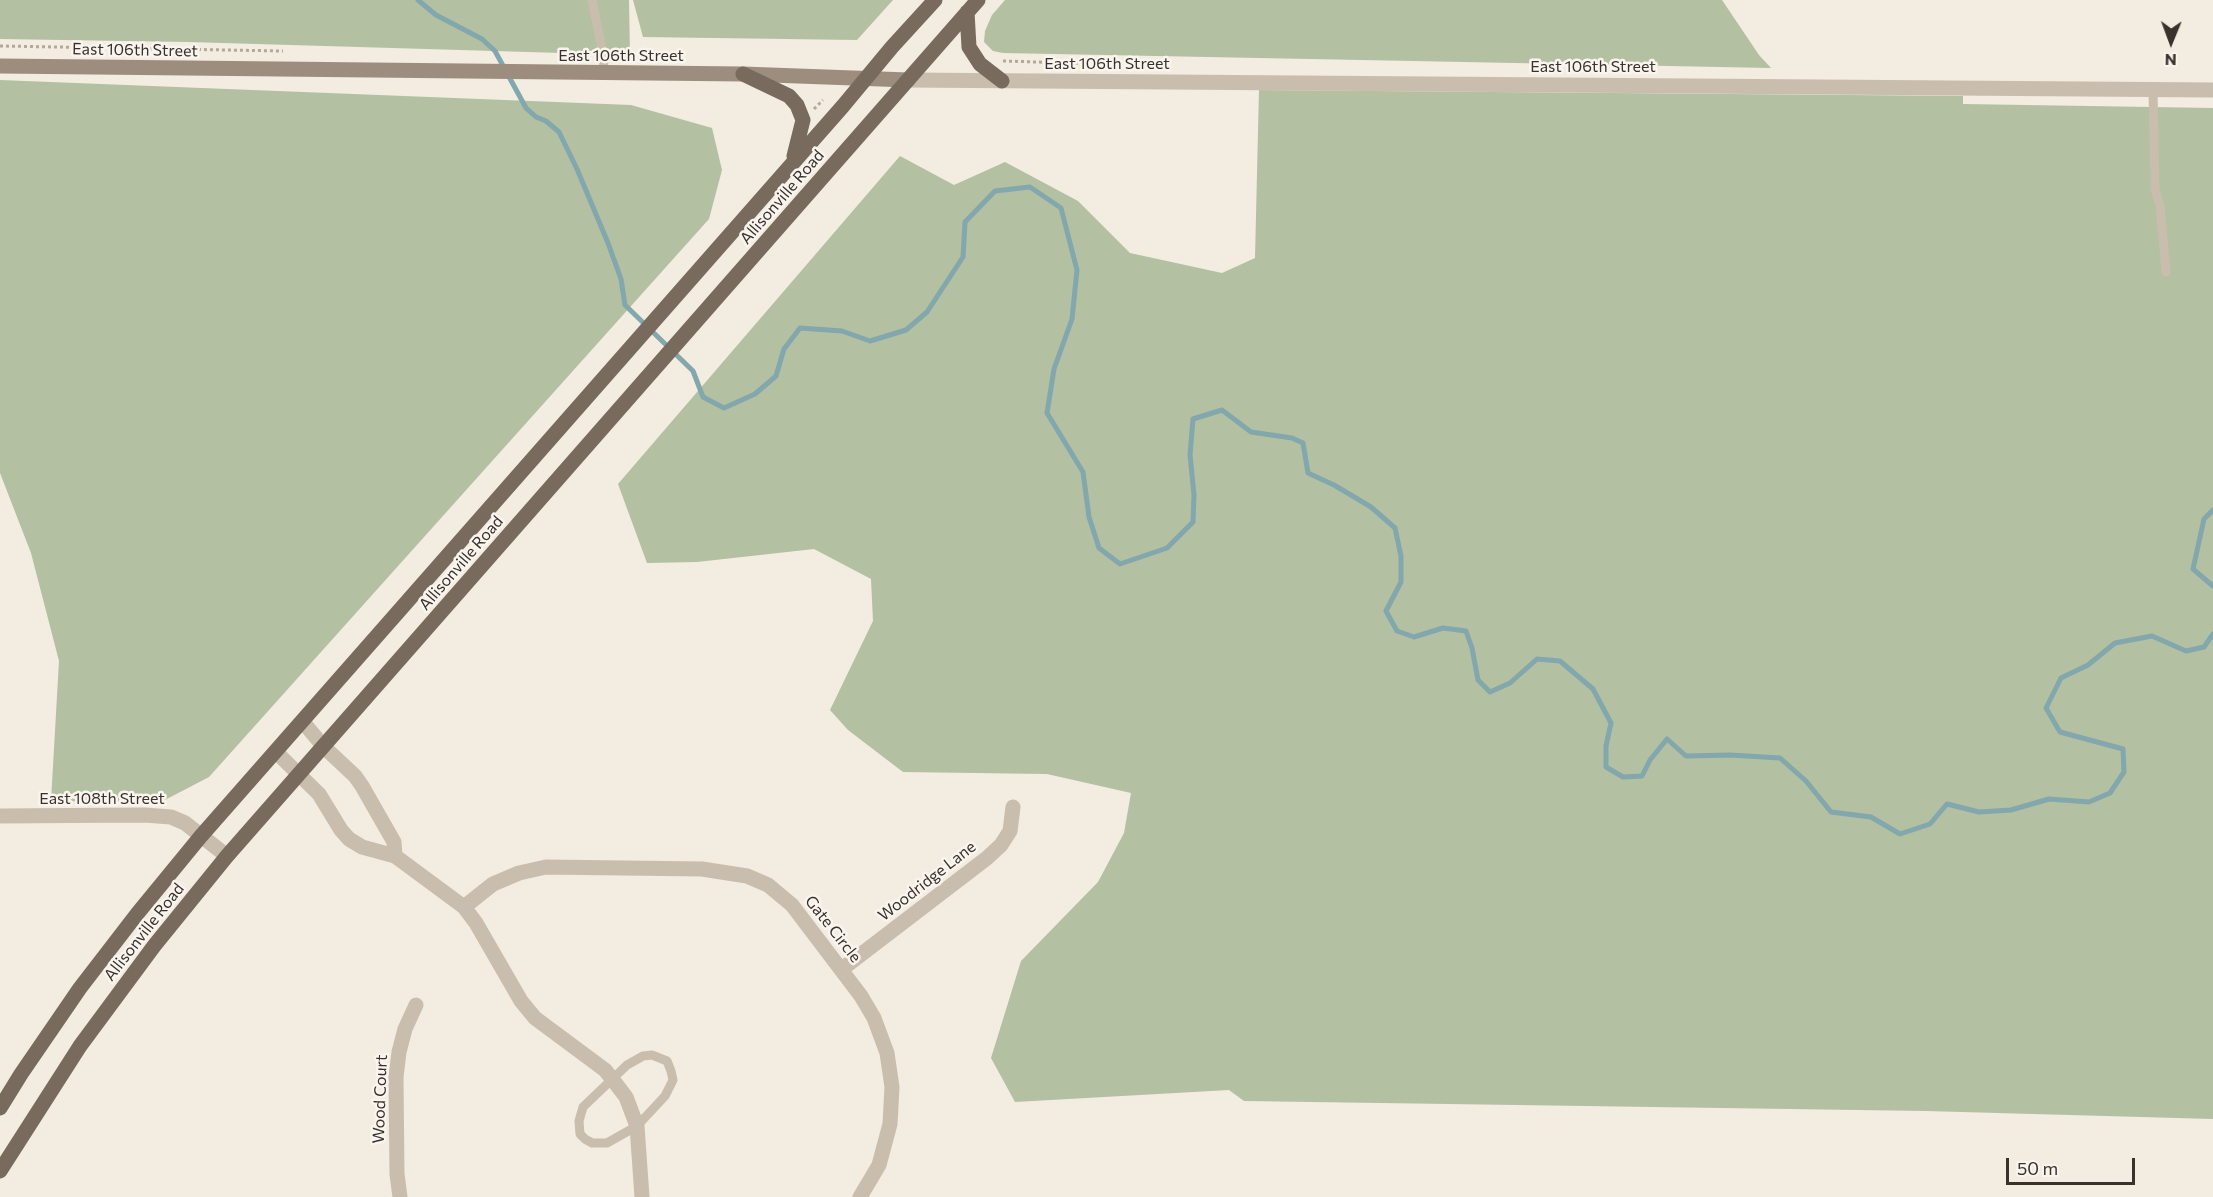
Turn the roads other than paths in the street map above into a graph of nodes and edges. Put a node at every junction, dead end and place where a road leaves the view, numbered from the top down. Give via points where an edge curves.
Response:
1 (592, 0) edge
2 (935, 0) edge
3 (978, 0) edge
4 (967, 12) junction
5 (0, 66) edge
6 (603, 74) junction
7 (743, 74) junction
8 (866, 78) junction
9 (908, 80) junction
10 (1002, 81) junction
11 (2153, 90) junction
12 (2213, 90) edge
13 (790, 165) junction
14 (2166, 272) dead end
15 (303, 722) junction
16 (324, 747) junction
17 (276, 752) junction
18 (299, 775) junction
19 (1013, 807) dead end
20 (0, 816) edge
21 (201, 836) junction
22 (227, 856) junction
23 (395, 856) junction
24 (464, 907) junction
25 (842, 969) junction
26 (416, 1005) dead end
27 (613, 1080) junction
28 (0, 1108) edge
29 (637, 1126) junction
30 (2, 1162) edge
31 (400, 1197) edge
32 (642, 1197) edge
33 (860, 1197) edge

1 - 6 lane via 604,59
2 - 8 main road, Allisonville Road
3 - 4 main road, Allisonville Road
4 - 9 main road, Allisonville Road
4 - 10 main road via 969,47 980,64
5 - 6 main road, East 106th Street
6 - 7 main road, East 106th Street
7 - 8 main road, East 106th Street
7 - 13 main road via 789,96 802,114 802,128
8 - 9 main road, East 106th Street
8 - 13 main road, Allisonville Road
9 - 10 street, East 106th Street
9 - 16 main road, Allisonville Road
10 - 11 street, East 106th Street
11 - 12 street, East 106th Street
11 - 14 lane via 2155,190
13 - 15 main road, Allisonville Road
15 - 16 street
15 - 17 main road, Allisonville Road
16 - 18 main road, Allisonville Road
16 - 23 street via 362,786 394,842
17 - 18 street
17 - 21 main road, Allisonville Road
18 - 22 main road, Allisonville Road
18 - 23 street via 319,795 349,840
19 - 25 street, Woodridge Lane via 1010,831 1001,845
20 - 21 street, East 108th Street via 163,815 178,819
21 - 22 street, East 108th Street
21 - 28 main road, Allisonville Road via 106,953
22 - 30 main road, Allisonville Road via 93,1028
23 - 24 street
24 - 25 street, Gate Circle via 493,884 546,867 726,871 768,885 792,904
24 - 27 street via 535,1018
25 - 33 street, Gate Circle via 874,1018 887,1053 892,1087 890,1124 879,1165
26 - 31 street, Wood Court via 405,1029 396,1077
27 - 29 street via 626,1098
27 - 29 lane via 583,1107 579,1114 580,1134 592,1143 607,1143
27 - 29 lane via 643,1056 667,1060 673,1080 671,1089
29 - 32 street

